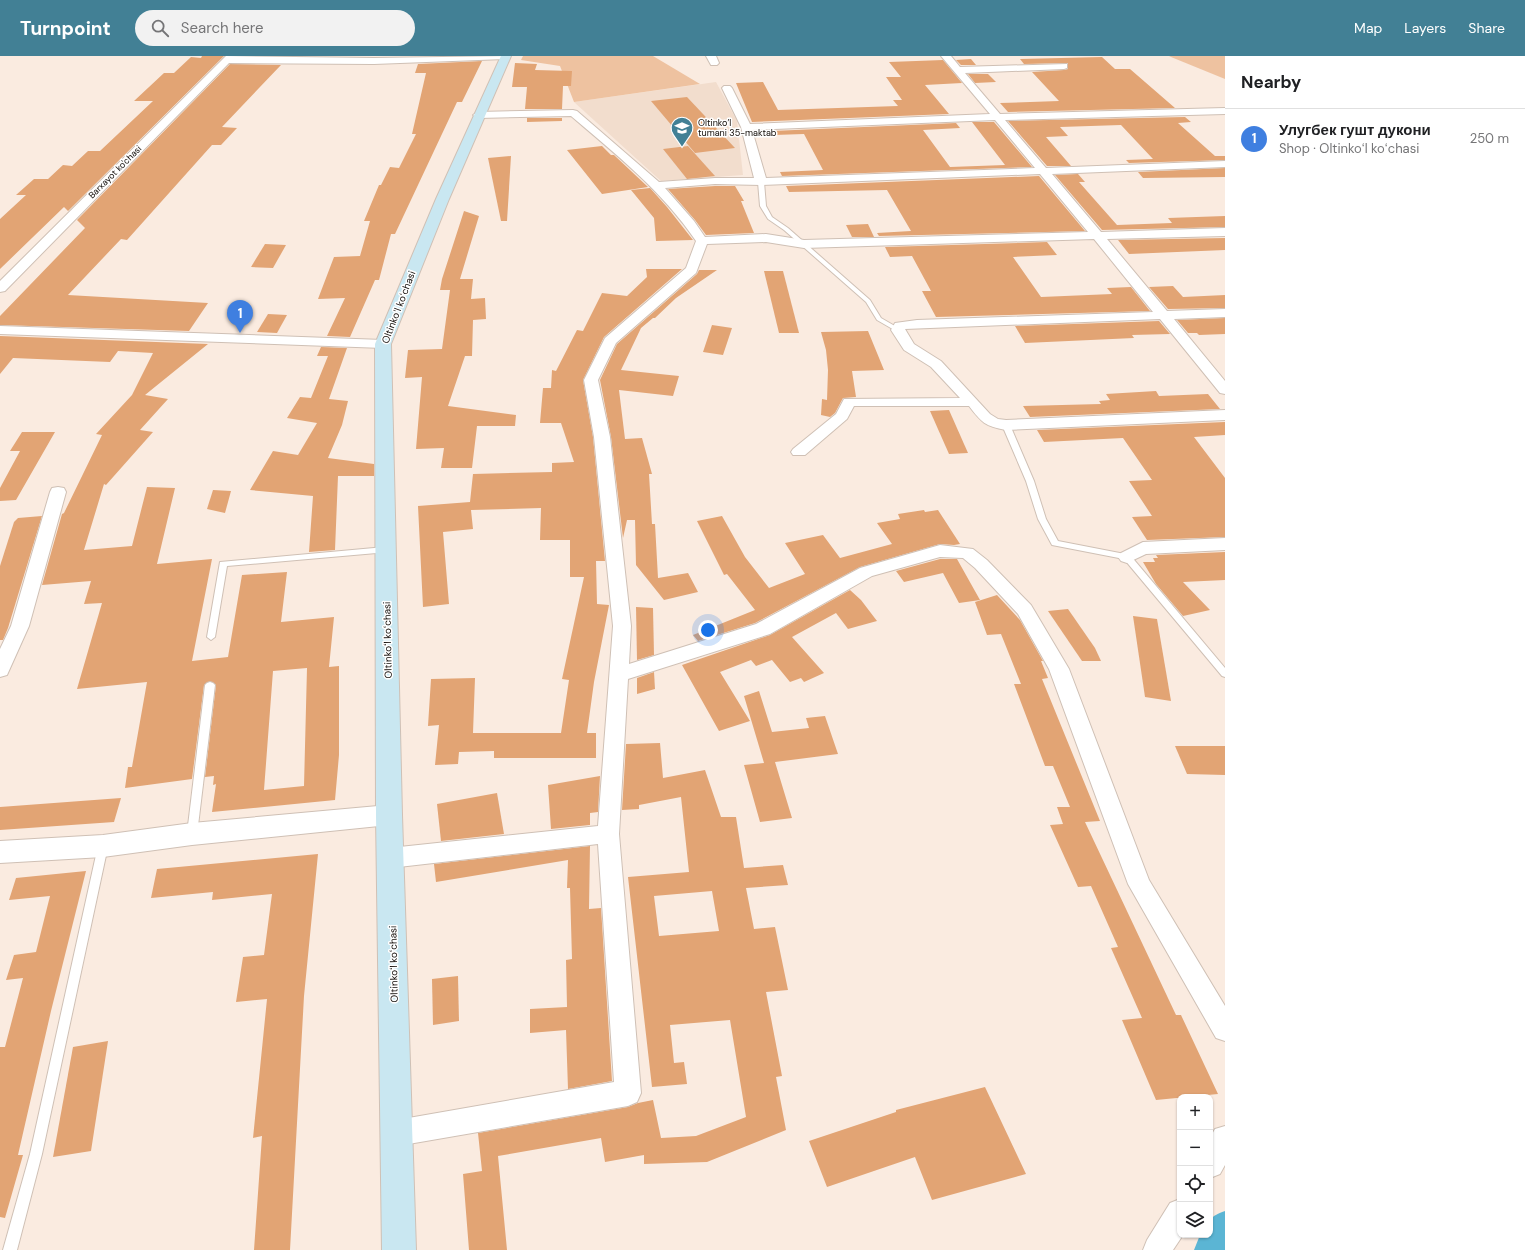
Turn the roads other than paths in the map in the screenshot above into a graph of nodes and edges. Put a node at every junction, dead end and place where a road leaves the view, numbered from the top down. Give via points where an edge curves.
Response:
1 (505, 56) edge
2 (946, 56) edge
3 (229, 58) edge
4 (1064, 66) dead end
5 (957, 70) junction
6 (727, 88) dead end
7 (1225, 111) edge
8 (478, 115) junction
9 (998, 117) junction
10 (746, 127) junction
11 (1225, 164) edge
12 (1042, 171) junction
13 (761, 182) junction
14 (654, 186) junction
15 (1225, 232) edge
16 (1098, 236) junction
17 (702, 241) junction
18 (804, 244) junction
19 (0, 288) edge
20 (1225, 313) edge
21 (1162, 315) junction
22 (0, 330) edge
23 (898, 330) junction
24 (382, 344) junction
25 (1225, 390) edge
26 (973, 402) junction
27 (1225, 415) edge
28 (1006, 425) junction
29 (799, 452) dead end
30 (58, 492) dead end
31 (1225, 544) edge
32 (385, 550) junction
33 (1127, 557) junction
34 (211, 637) dead end
35 (0, 670) edge
36 (1225, 674) edge
37 (618, 675) junction
38 (210, 685) dead end
39 (389, 815) junction
40 (192, 834) junction
41 (608, 834) junction
42 (103, 846) junction
43 (0, 852) edge
44 (390, 858) junction
45 (1225, 1029) edge
46 (396, 1133) junction
47 (1225, 1139) edge
48 (1213, 1159) edge
49 (1177, 1218) edge
50 (10, 1250) edge
51 (399, 1250) edge
52 (1157, 1250) edge

1 - 3 street via 374,61
1 - 8 main road, Oltinkoʻl koʻchasi
2 - 5 street
3 - 19 street, Barxayot ko'chasi
4 - 5 street
5 - 9 street
6 - 10 street
7 - 9 street
8 - 14 street via 573,114 632,162
8 - 24 main road, Oltinkoʻl koʻchasi
9 - 10 street
9 - 12 street
10 - 13 street
11 - 12 street
12 - 13 street
12 - 16 street
13 - 14 street via 715,181
13 - 18 lane via 763,206 770,218
14 - 17 street via 692,224
15 - 16 street
16 - 18 street
16 - 21 street
17 - 18 street via 767,239 791,240
17 - 37 street via 692,270 610,341 591,380 602,437 622,626
18 - 23 lane via 868,301 879,319
20 - 21 street
21 - 23 street via 917,324 900,326
21 - 25 street
22 - 24 street
23 - 26 street via 909,347 936,364
24 - 32 main road, Oltinkoʻl koʻchasi
26 - 28 street via 985,417
26 - 29 street via 849,402 842,416
27 - 28 street
28 - 33 lane via 1030,481 1042,519 1055,543
30 - 35 street via 20,626
31 - 33 street via 1142,548
32 - 34 lane via 223,564
32 - 39 main road, Oltinkoʻl koʻchasi
33 - 36 lane
37 - 41 street
37 - 45 street via 763,629 866,572 940,551 968,553 982,564 1025,610 1059,669 1139,884
38 - 40 lane
39 - 40 street
39 - 44 main road, Oltinkoʻl koʻchasi
40 - 42 street
41 - 44 street
41 - 46 street via 628,1093
42 - 43 street
42 - 50 lane via 36,1154
44 - 46 main road, Oltinkoʻl koʻchasi
46 - 51 main road, Oltinkoʻl koʻchasi
47 - 48 street
49 - 52 street

